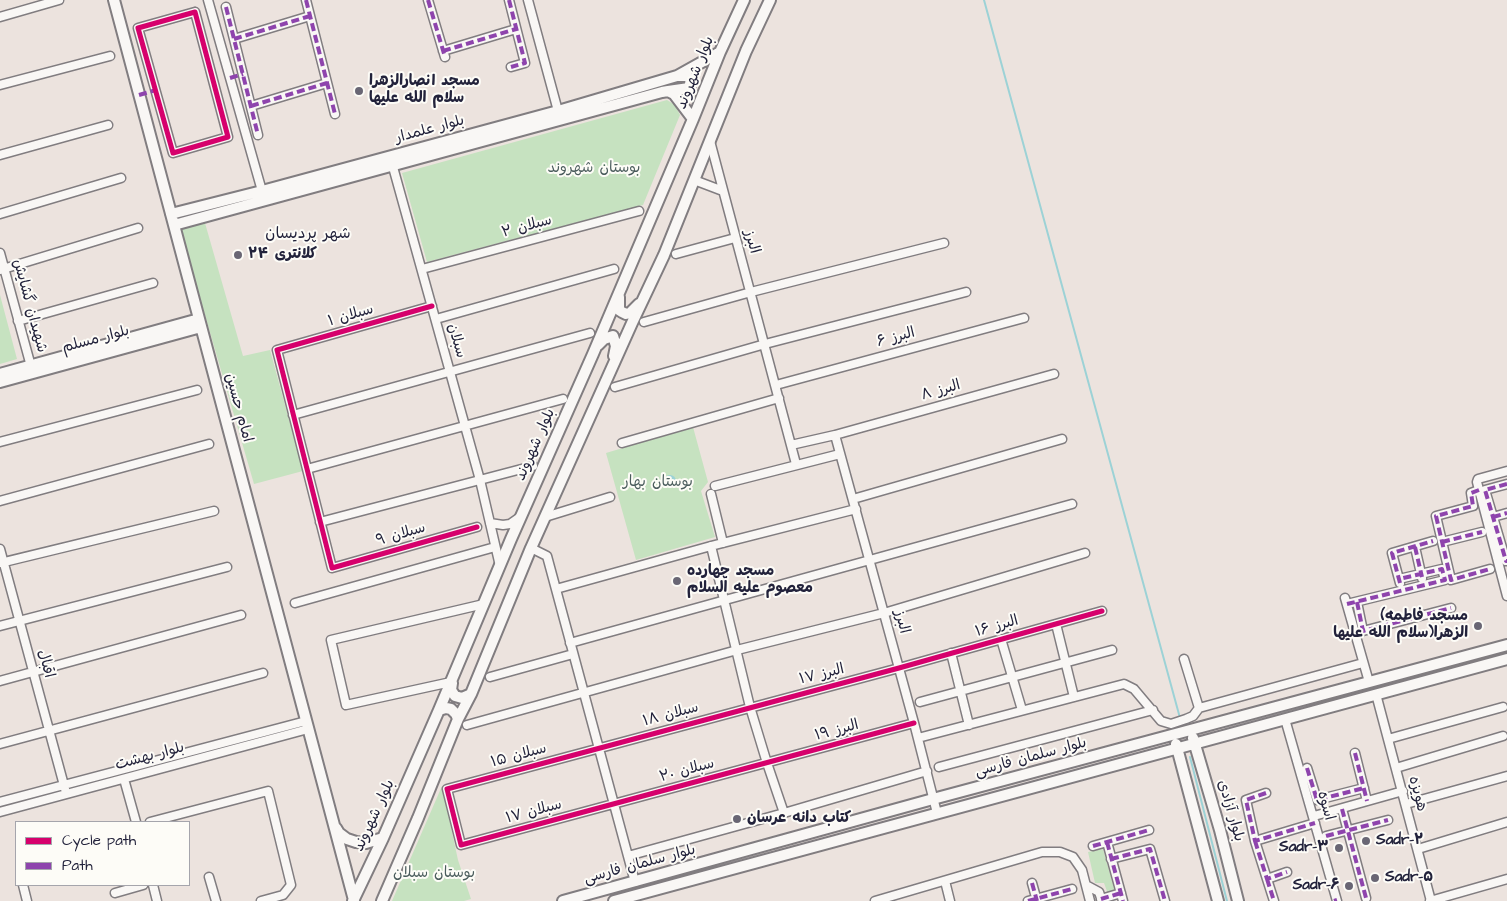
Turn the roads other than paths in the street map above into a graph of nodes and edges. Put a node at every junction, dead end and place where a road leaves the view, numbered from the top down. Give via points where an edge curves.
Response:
1 (59, 0) edge
2 (114, 0) edge
3 (208, 0) edge
4 (306, 0) edge
5 (428, 0) edge
6 (509, 0) edge
7 (528, 0) edge
8 (744, 0) edge
9 (770, 0) edge
10 (226, 7) dead end
11 (310, 16) junction
12 (0, 17) edge
13 (516, 29) junction
14 (234, 39) junction
15 (720, 52) junction
16 (110, 56) dead end
17 (511, 67) dead end
18 (243, 74) junction
19 (677, 76) junction
20 (230, 78) junction
21 (327, 83) junction
22 (0, 85) edge
23 (156, 90) junction
24 (668, 91) junction
25 (139, 95) junction
26 (251, 106) junction
27 (558, 110) junction
28 (335, 114) dead end
29 (694, 119) junction
30 (108, 125) dead end
31 (258, 135) dead end
32 (710, 141) junction
33 (0, 156) edge
34 (390, 156) junction
35 (393, 167) junction
36 (121, 178) dead end
37 (694, 180) junction
38 (262, 191) junction
39 (723, 191) junction
40 (640, 211) dead end
41 (0, 214) edge
42 (171, 214) junction
43 (174, 225) junction
44 (138, 228) dead end
45 (735, 238) junction
46 (944, 243) dead end
47 (0, 253) edge
48 (676, 254) dead end
49 (2, 269) edge
50 (422, 269) junction
51 (614, 269) dead end
52 (153, 283) dead end
53 (620, 291) junction
54 (751, 292) junction
55 (966, 292) dead end
56 (642, 300) junction
57 (432, 306) junction
58 (1024, 318) dead end
59 (436, 319) junction
60 (18, 321) junction
61 (644, 322) dead end
62 (200, 323) junction
63 (590, 333) dead end
64 (765, 344) junction
65 (593, 354) junction
66 (32, 369) junction
67 (611, 369) junction
68 (450, 372) junction
69 (0, 374) edge
70 (1054, 374) dead end
71 (0, 382) edge
72 (776, 385) junction
73 (615, 387) dead end
74 (197, 390) dead end
75 (779, 398) junction
76 (563, 399) dead end
77 (293, 415) junction
78 (465, 426) junction
79 (835, 435) junction
80 (1062, 439) dead end
81 (0, 442) edge
82 (622, 443) dead end
83 (209, 444) dead end
84 (791, 446) junction
85 (840, 454) junction
86 (796, 464) junction
87 (533, 466) dead end
88 (307, 469) junction
89 (1507, 471) edge
90 (480, 480) junction
91 (1507, 484) edge
92 (715, 486) dead end
93 (1479, 490) junction
94 (711, 494) dead end
95 (610, 497) dead end
96 (853, 499) junction
97 (0, 502) edge
98 (1072, 504) dead end
99 (856, 509) junction
100 (214, 511) dead end
101 (1507, 513) edge
102 (521, 517) junction
103 (546, 517) junction
104 (1493, 517) junction
105 (320, 522) junction
106 (490, 523) junction
107 (477, 527) dead end
108 (1482, 532) dead end
109 (1507, 533) edge
110 (1498, 535) junction
111 (1433, 541) dead end
112 (1442, 542) junction
113 (723, 543) junction
114 (711, 546) junction
115 (1415, 546) junction
116 (495, 547) junction
117 (531, 548) junction
118 (0, 549) edge
119 (1085, 553) dead end
120 (870, 561) junction
121 (1507, 561) edge
122 (2, 563) edge
123 (500, 566) junction
124 (227, 568) dead end
125 (1490, 569) dead end
126 (1421, 574) junction
127 (1399, 579) junction
128 (1424, 585) junction
129 (556, 589) junction
130 (1402, 590) junction
131 (1507, 596) edge
132 (724, 600) junction
133 (1357, 602) junction
134 (295, 603) dead end
135 (484, 604) junction
136 (1451, 608) dead end
137 (1102, 611) dead end
138 (884, 613) junction
139 (242, 615) dead end
140 (20, 621) junction
141 (1056, 624) junction
142 (0, 626) edge
143 (1001, 639) junction
144 (570, 643) junction
145 (1507, 645) edge
146 (737, 650) junction
147 (1112, 650) dead end
148 (951, 653) junction
149 (573, 654) junction
150 (1184, 659) dead end
151 (1507, 659) edge
152 (1065, 663) junction
153 (1363, 663) junction
154 (899, 668) junction
155 (33, 672) junction
156 (263, 673) dead end
157 (490, 677) dead end
158 (1012, 677) junction
159 (0, 681) edge
160 (452, 681) junction
161 (1369, 682) junction
162 (961, 691) junction
163 (584, 693) junction
164 (471, 694) junction
165 (1376, 694) junction
166 (1074, 697) junction
167 (920, 702) dead end
168 (750, 706) junction
169 (1503, 706) dead end
170 (1199, 708) junction
171 (439, 710) junction
172 (1022, 710) junction
173 (1153, 710) junction
174 (458, 719) junction
175 (1285, 719) junction
176 (1222, 722) junction
177 (914, 723) junction
178 (970, 724) junction
179 (307, 725) junction
180 (467, 725) dead end
181 (49, 730) junction
182 (1190, 730) junction
183 (1226, 735) junction
184 (1173, 736) junction
185 (1503, 736) dead end
186 (918, 738) junction
187 (1388, 739) junction
188 (1195, 743) junction
189 (0, 744) edge
190 (1139, 745) junction
191 (598, 747) junction
192 (1177, 748) junction
193 (1355, 753) dead end
194 (1144, 758) junction
195 (766, 763) junction
196 (939, 767) dead end
197 (1307, 768) dead end
198 (1396, 768) junction
199 (927, 771) junction
200 (1507, 776) edge
201 (124, 778) junction
202 (64, 785) junction
203 (1364, 788) junction
204 (1403, 791) junction
205 (1266, 793) dead end
206 (67, 794) junction
207 (933, 799) junction
208 (1367, 801) junction
209 (0, 802) edge
210 (614, 804) junction
211 (1406, 804) junction
212 (1342, 809) junction
213 (0, 812) edge
214 (784, 813) junction
215 (937, 814) junction
216 (1315, 820) junction
217 (1388, 820) dead end
218 (136, 821) edge
219 (154, 821) edge
220 (1507, 822) edge
221 (334, 824) junction
222 (1149, 830) dead end
223 (1347, 830) junction
224 (1326, 836) dead end
225 (383, 838) junction
226 (1255, 841) junction
227 (1107, 842) junction
228 (461, 845) joint
229 (1093, 846) dead end
230 (1418, 849) junction
231 (628, 856) junction
232 (1111, 859) junction
233 (1287, 872) dead end
234 (209, 877) dead end
235 (1267, 879) junction
236 (1507, 879) edge
237 (635, 882) junction
238 (945, 882) junction
239 (1032, 884) dead end
240 (1086, 885) junction
241 (23, 886) edge
242 (140, 886) edge
243 (153, 886) edge
244 (1072, 889) dead end
245 (115, 893) dead end
246 (1122, 897) edge
247 (639, 898) edge
248 (1366, 898) dead end
249 (271, 900) edge
250 (1033, 900) edge
251 (1101, 900) edge
252 (27, 901) edge
253 (157, 901) edge
254 (216, 901) edge
255 (262, 901) edge
256 (354, 901) edge
257 (382, 901) edge
258 (562, 901) edge
259 (614, 901) edge
260 (875, 901) edge
261 (950, 901) edge
262 (1090, 901) edge
263 (1165, 901) edge
264 (1218, 901) edge
265 (1238, 901) edge
266 (1274, 901) edge
267 (1336, 901) edge
268 (1430, 901) edge

1 - 12 street
2 - 25 main road, امام حسین
3 - 20 street
4 - 11 street
5 - 13 street via 444,54
6 - 13 street
7 - 27 street
8 - 15 main road, بلوار شهروند
9 - 32 main road
10 - 14 street
11 - 14 street
11 - 21 street
13 - 17 street via 525,63
14 - 18 street
15 - 19 main road, بلوار علمدار
15 - 29 main road, بلوار شهروند
16 - 22 street
18 - 20 street
18 - 26 street
19 - 24 main road, بلوار علمدار via 687,76 691,80 689,88
19 - 27 main road, بلوار علمدار
20 - 38 street
21 - 26 street
21 - 28 street
23 - 23 street via 138,28 195,12 228,136 173,153
23 - 25 street
24 - 29 main road
24 - 35 main road, بلوار علمدار
25 - 42 main road, امام حسین
26 - 31 street
27 - 34 main road, بلوار علمدار
29 - 53 main road, بلوار شهروند
30 - 33 street
32 - 37 main road
32 - 39 street, البرز
34 - 35 main road
34 - 38 main road, بلوار علمدار
35 - 43 main road, بلوار علمدار
35 - 50 street, سبلان
36 - 41 street
37 - 39 street
37 - 56 main road
38 - 42 main road, بلوار علمدار
39 - 45 street, البرز
40 - 50 street, سبلان ۲
42 - 43 main road, امام حسین
43 - 62 main road, امام حسین
44 - 49 street
45 - 48 street
45 - 54 street, البرز
46 - 54 street
47 - 49 street, شهیدان گشایش
49 - 60 street, شهیدان گشایش
50 - 57 street, سبلان
51 - 59 street
52 - 60 street
53 - 56 main road via 619,310 626,314
53 - 65 main road, بلوار شهروند
54 - 61 street
54 - 64 street, البرز
55 - 64 street
56 - 67 main road
57 - 59 street, سبلان
57 - 77 street, سبلان ۱ via 277,350
58 - 72 street, البرز ۶
59 - 68 street, سبلان
60 - 66 street, شهیدان گشایش
62 - 66 main road, بلوار مسلم
62 - 179 main road, امام حسین
63 - 68 street
64 - 72 street, البرز
64 - 73 street
65 - 67 main road via 604,339 613,336 616,346
65 - 102 main road, بلوار شهروند
66 - 69 main road, بلوار مسلم
66 - 71 main road, بلوار مسلم
67 - 103 main road
68 - 77 street
68 - 78 street, سبلان
70 - 79 street, البرز ۸
72 - 75 street, البرز
74 - 81 street
75 - 82 street
75 - 84 street, البرز
76 - 78 street
77 - 88 street
78 - 88 street
78 - 90 street, سبلان
79 - 84 street
79 - 85 street, البرز
80 - 96 street
83 - 97 street
84 - 86 street, البرز
85 - 86 street
85 - 96 street, البرز
86 - 92 street
87 - 90 street
88 - 105 street
89 - 93 street via 1478,479
90 - 105 street
90 - 106 street, سبلان
91 - 104 street via 1485,490
93 - 112 street via 1471,493 1473,506 1436,516
93 - 131 street
94 - 113 street
95 - 103 street
96 - 99 street, البرز
98 - 120 street
99 - 113 street
99 - 120 street, البرز
100 - 122 street
101 - 104 street
102 - 106 street via 510,524
102 - 123 main road, بلوار شهروند
103 - 117 main road
104 - 110 street
105 - 107 street, سبلان ۹ via 332,568
106 - 116 street, سبلان
108 - 112 street
109 - 110 street
110 - 121 street
111 - 115 street
112 - 125 street via 1451,580
113 - 114 street
114 - 129 street
114 - 132 street
115 - 126 street
115 - 127 street via 1392,553
116 - 123 street, سبلان
116 - 134 street
117 - 129 street via 547,556
117 - 164 main road
118 - 122 street, اقبال
119 - 138 street
120 - 132 street
120 - 138 street, البرز
122 - 140 street, اقبال
123 - 135 main road, بلوار شهروند
124 - 140 street
126 - 127 street
126 - 128 street
126 - 128 street via 1442,569 1445,580
127 - 130 street
128 - 130 street
129 - 144 street
130 - 133 street
132 - 144 street
132 - 146 street
133 - 136 street via 1364,632
133 - 153 street via 1346,601
135 - 160 main road, بلوار شهروند
135 - 160 street via 331,640 346,705
137 - 141 street, البرز ۱۶
138 - 146 street
138 - 154 street, البرز
139 - 155 street
140 - 142 street
140 - 155 street, اقبال
141 - 143 street, البرز ۱۶
141 - 152 street
143 - 148 street, البرز ۱۶
143 - 158 street
144 - 149 street
145 - 161 main road, بلوار سلمان فارسی
146 - 163 street
146 - 168 street
147 - 152 street
148 - 154 street, البرز ۱۶
148 - 162 street
149 - 157 street
149 - 163 street
150 - 170 street
151 - 165 main road, بلوار سلمان فارسی
152 - 158 street
152 - 166 street
153 - 161 street
153 - 170 street
154 - 168 street, البرز ۱۷
154 - 177 street, البرز
155 - 159 street
155 - 181 street, اقبال
156 - 181 street
158 - 162 street
158 - 172 street
160 - 164 main road via 451,690 455,696 462,698
160 - 171 main road, بلوار شهروند
161 - 176 main road, بلوار سلمان فارسی
162 - 167 street
162 - 178 street
163 - 180 street
163 - 191 street
164 - 174 main road
165 - 175 main road, بلوار سلمان فارسی
165 - 187 street, هویزه
166 - 172 street
166 - 173 street via 1124,684 1134,689
168 - 191 street, سبلان ۱۸
168 - 195 street
169 - 187 street
170 - 173 street via 1193,716 1171,724 1161,721
171 - 174 main road via 451,709
171 - 225 main road, بلوار شهروند
172 - 178 street
173 - 196 street
174 - 257 main road
175 - 183 main road, بلوار سلمان فارسی
175 - 216 street, اسوه
176 - 182 main road, بلوار سلمان فارسی
176 - 183 main road
177 - 186 street, البرز
177 - 195 street, البرز ۱۹
178 - 186 street
179 - 201 street, بلوار بهشت
179 - 202 street, بلوار بهشت
179 - 221 main road, امام حسین
181 - 189 street
181 - 202 street, اقبال
182 - 184 main road, بلوار سلمان فارسی
182 - 188 main road, بلوار آزادی
183 - 188 main road, بلوار سلمان فارسی
184 - 190 main road, بلوار سلمان فارسی
184 - 192 main road
185 - 198 street
186 - 199 street, البرز
187 - 198 street, هویزه
188 - 192 main road, بلوار سلمان فارسی
188 - 265 main road, بلوار آزادی
190 - 194 main road
190 - 207 main road, بلوار سلمان فارسی
191 - 210 street
191 - 228 street, سبلان ۱۵ via 447,789
192 - 194 main road, بلوار سلمان فارسی
192 - 264 main road
193 - 203 street
194 - 215 main road, بلوار سلمان فارسی
195 - 210 street, سبلان ۲۰
195 - 214 street
197 - 203 street via 1317,800
198 - 204 street, هویزه
199 - 207 street, البرز
199 - 214 street
200 - 211 street
201 - 206 street, بلوار بهشت
201 - 218 street
202 - 206 street, اقبال
202 - 209 street, بلوار بهشت
203 - 208 street
204 - 208 street
204 - 211 street, هویزه
205 - 226 street via 1246,800
206 - 213 street, بلوار بهشت
207 - 215 street, البرز
207 - 237 main road, بلوار سلمان فارسی
208 - 212 street
210 - 228 street, سبلان ۱۷
210 - 231 street
211 - 230 street, هویزه
212 - 216 street
212 - 223 street
214 - 231 street
215 - 247 main road, بلوار سلمان فارسی
216 - 226 street
216 - 267 street, اسوه
217 - 223 street
219 - 249 street via 268,791 291,885 283,895
220 - 230 street
221 - 225 main road via 339,833 356,842
221 - 256 main road, امام حسین
222 - 227 street
223 - 224 street
223 - 248 street
225 - 256 main road, بلوار شهروند
226 - 235 street
227 - 229 street
227 - 232 street
230 - 268 street, هویزه
231 - 237 street
232 - 246 street
232 - 263 street via 1150,849
233 - 235 street
234 - 254 street
235 - 266 street
236 - 268 street
237 - 258 main road, بلوار سلمان فارسی
238 - 240 street via 1042,852 1060,852 1073,857 1082,870
238 - 260 street
238 - 261 street
239 - 250 street
240 - 251 street via 1099,892
240 - 262 street
241 - 252 street
242 - 245 street
243 - 253 street
244 - 250 street
246 - 251 street
247 - 259 main road, بلوار سلمان فارسی
249 - 255 street

